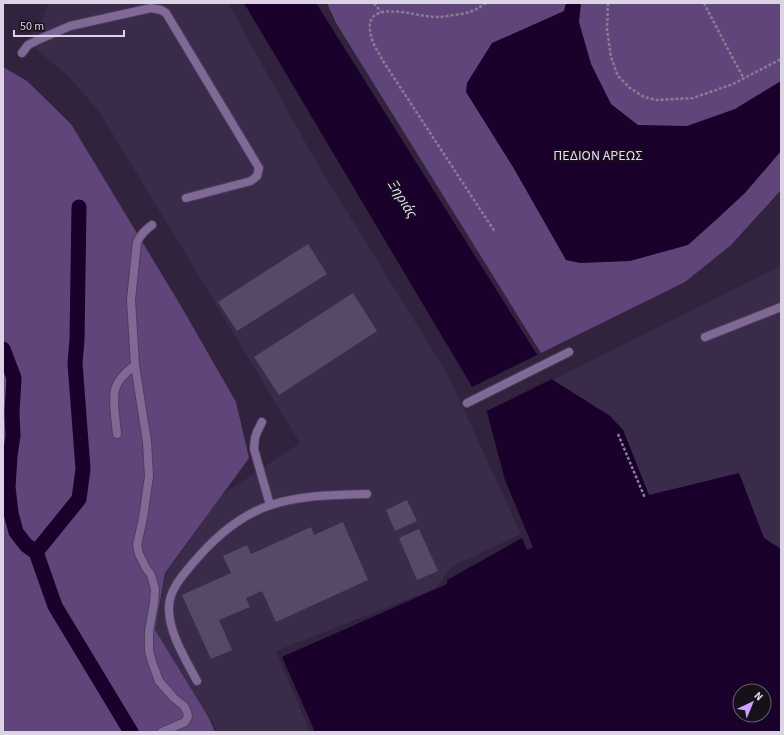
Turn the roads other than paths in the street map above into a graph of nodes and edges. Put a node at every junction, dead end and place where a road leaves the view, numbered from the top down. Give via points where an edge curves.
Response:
1 (22, 53) dead end
2 (186, 198) dead end
3 (152, 225) dead end
4 (781, 307) edge
5 (705, 337) dead end
6 (569, 352) dead end
7 (135, 365) junction
8 (467, 403) dead end
9 (262, 422) dead end
10 (117, 434) dead end
11 (367, 494) dead end
12 (270, 505) junction
13 (197, 681) dead end
14 (162, 732) edge

1 - 2 street via 28,45 40,38 70,26 151,8 166,13 259,168 257,176 251,181
3 - 7 street via 140,235 137,242 131,300
4 - 5 street
6 - 8 street
7 - 10 street via 126,372 115,388
7 - 14 street via 147,442 149,476 137,546 156,589 149,631 149,651 159,681 184,706 188,717 185,722
9 - 12 street via 255,438 254,449
11 - 12 street via 313,497
12 - 13 street via 236,523 218,537 185,572 172,592 169,607 171,624

